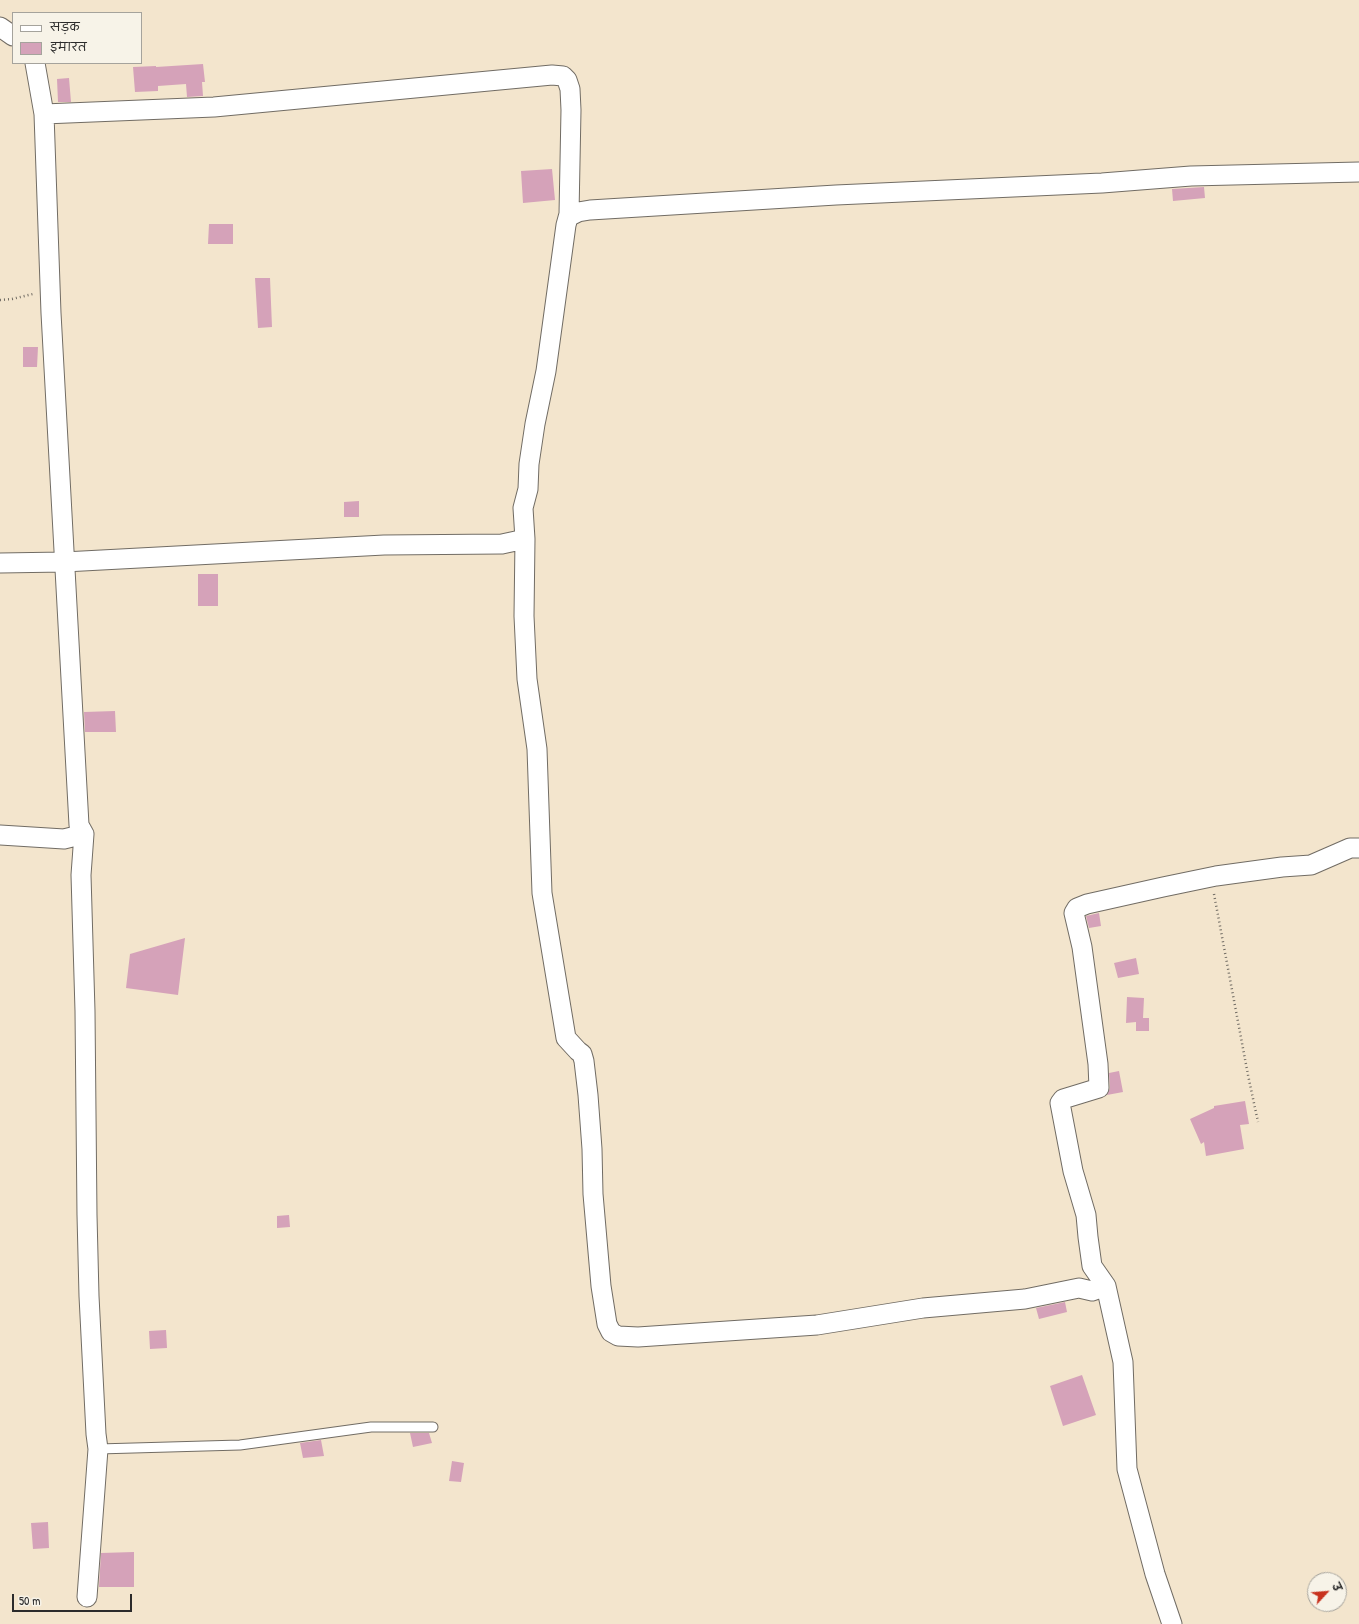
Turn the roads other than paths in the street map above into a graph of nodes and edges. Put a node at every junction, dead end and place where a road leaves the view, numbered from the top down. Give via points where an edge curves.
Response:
1 (0, 27) edge
2 (12, 35) edge
3 (35, 64) edge
4 (44, 114) junction
5 (1359, 172) edge
6 (570, 214) junction
7 (524, 539) junction
8 (64, 562) junction
9 (0, 563) edge
10 (84, 834) junction
11 (0, 835) edge
12 (1359, 848) edge
13 (1106, 1286) junction
14 (434, 1427) dead end
15 (98, 1449) junction
16 (87, 1597) dead end
17 (1172, 1624) edge

1 - 2 street
3 - 4 street
4 - 6 street via 214,107 506,79 563,76 570,89
4 - 8 street
5 - 6 street via 1191,176 590,210
6 - 7 street via 566,224 546,371 529,464 524,508
7 - 8 street via 502,544 384,545
7 - 13 street via 527,679 537,749 542,893 566,1038 582,1054 584,1061 601,1286 607,1324 611,1332 618,1336 638,1337 817,1325 922,1308 1025,1299 1079,1288 1092,1291
8 - 9 street
8 - 10 street via 79,825
10 - 11 street via 64,839
10 - 15 street via 81,875 87,1215
12 - 13 street via 1346,850 1311,865 1211,877 1087,904 1077,908 1074,913 1082,947 1099,1088 1063,1099 1060,1104 1073,1171 1086,1215 1092,1266
13 - 17 street via 1124,1362 1127,1469 1155,1574
14 - 15 lane via 371,1427 240,1445
15 - 16 street

